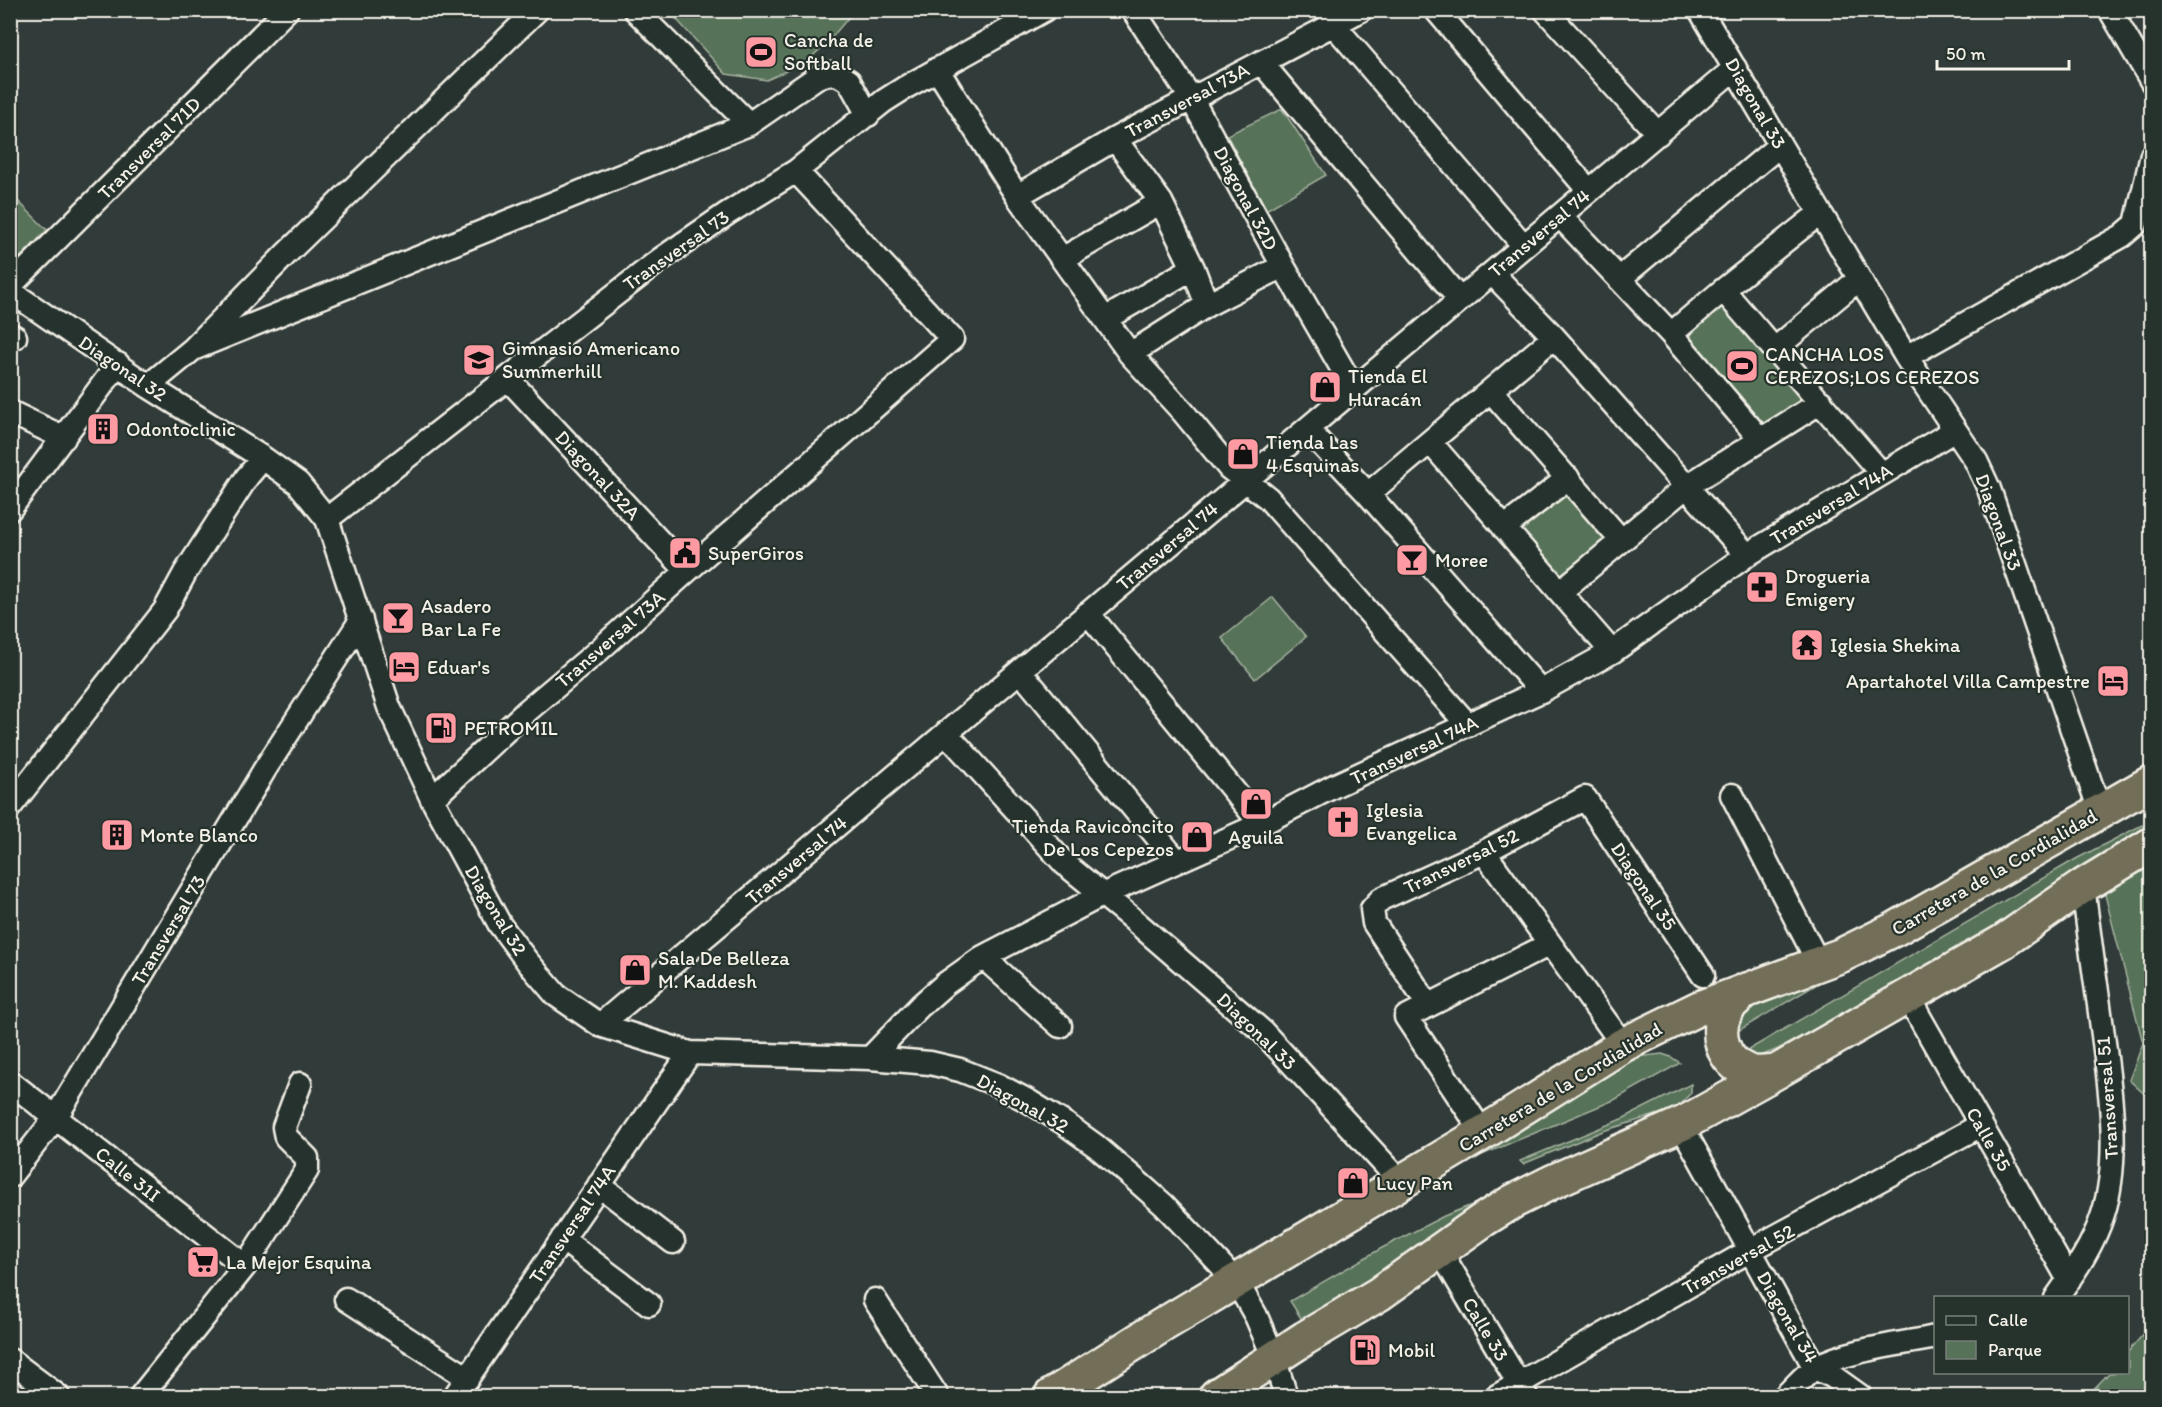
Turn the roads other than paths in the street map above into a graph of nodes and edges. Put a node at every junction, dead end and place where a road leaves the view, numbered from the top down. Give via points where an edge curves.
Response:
1 (287, 10) edge
2 (537, 10) edge
3 (635, 10) edge
4 (1044, 10) edge
5 (1133, 10) edge
6 (1361, 10) edge
7 (1436, 10) edge
8 (1545, 10) edge
9 (1700, 10) edge
10 (2110, 10) edge
11 (1014, 17) edge
12 (1332, 24) junction
13 (1261, 62) junction
14 (1735, 68) junction
15 (937, 69) junction
16 (2151, 82) edge
17 (1191, 98) junction
18 (868, 115) junction
19 (749, 124) junction
20 (1658, 134) junction
21 (1115, 139) junction
22 (1780, 145) junction
23 (2151, 155) edge
24 (796, 171) junction
25 (1589, 191) junction
26 (1017, 196) junction
27 (1161, 202) junction
28 (1821, 213) junction
29 (1560, 216) junction
30 (1524, 246) junction
31 (1062, 259) junction
32 (1282, 266) junction
33 (1193, 268) junction
34 (1492, 273) junction
35 (1619, 279) junction
36 (1859, 279) junction
37 (10, 289) edge
38 (1723, 290) junction
39 (1460, 300) junction
40 (1207, 305) junction
41 (1105, 320) junction
42 (1671, 334) junction
43 (1554, 337) junction
44 (193, 349) junction
45 (1775, 349) junction
46 (1130, 354) junction
47 (1906, 357) junction
48 (118, 364) junction
49 (508, 379) junction
50 (148, 386) junction
51 (1354, 389) junction
52 (1491, 391) junction
53 (1821, 402) junction
54 (10, 412) edge
55 (1307, 429) junction
56 (1956, 430) junction
57 (64, 438) junction
58 (1760, 439) junction
59 (1430, 442) junction
60 (263, 458) junction
61 (1881, 473) junction
62 (1568, 478) junction
63 (1245, 481) junction
64 (1687, 486) junction
65 (1368, 494) junction
66 (10, 509) edge
67 (327, 519) junction
68 (1504, 528) junction
69 (1621, 540) junction
70 (1747, 555) junction
71 (687, 571) junction
72 (1560, 592) junction
73 (1089, 613) junction
74 (360, 620) junction
75 (1612, 652) junction
76 (1020, 671) junction
77 (1541, 691) junction
78 (1468, 725) junction
79 (946, 734) junction
80 (2151, 782) edge
81 (1732, 795) dead end
82 (1585, 798) joint
83 (432, 799) junction
84 (10, 807) edge
85 (2100, 811) junction
86 (1261, 824) junction
87 (2151, 844) edge
88 (1484, 852) junction
89 (1177, 861) junction
90 (2084, 886) junction
91 (1102, 895) junction
92 (1550, 944) junction
93 (983, 957) junction
94 (1819, 964) junction
95 (1703, 975) dead end
96 (1746, 990) junction
97 (1908, 997) junction
98 (1428, 1005) junction
99 (600, 1025) junction
100 (1060, 1026) dead end
101 (1623, 1045) junction
102 (690, 1053) junction
103 (870, 1058) junction
104 (1776, 1072) junction
105 (10, 1082) edge
106 (300, 1084) dead end
107 (56, 1117) junction
108 (1684, 1124) junction
109 (1981, 1125) junction
110 (1483, 1133) junction
111 (10, 1176) edge
112 (1400, 1181) junction
113 (599, 1185) junction
114 (562, 1239) junction
115 (673, 1242) dead end
116 (1749, 1251) junction
117 (1446, 1261) junction
118 (245, 1266) junction
119 (1234, 1281) junction
120 (2062, 1289) edge
121 (1379, 1294) junction
122 (346, 1299) dead end
123 (875, 1300) dead end
124 (649, 1304) dead end
125 (1934, 1338) edge
126 (1274, 1358) junction
127 (10, 1360) edge
128 (1815, 1368) junction
129 (461, 1387) edge
130 (1522, 1390) edge
131 (58, 1396) edge
132 (141, 1396) edge
133 (937, 1396) edge
134 (1052, 1396) edge
135 (1216, 1396) edge
136 (1286, 1396) edge
137 (1497, 1396) edge
138 (1785, 1396) edge
139 (1860, 1396) edge

1 - 37 street, Transversal 71D
2 - 44 street
3 - 19 street
4 - 11 street, Transversal 73
5 - 17 street, Diagonal 32D
6 - 12 street, Transversal 73A
7 - 25 street
8 - 20 street
9 - 14 street, Diagonal 33
10 - 16 street
11 - 15 street, Transversal 73
12 - 13 street, Transversal 73A
12 - 30 street
13 - 17 street, Transversal 73A
13 - 39 street
14 - 20 street, Transversal 74
14 - 22 street, Diagonal 33
15 - 18 street, Transversal 73
15 - 26 street
17 - 21 street, Transversal 73A
17 - 32 street, Diagonal 32D
18 - 19 street via 849,81 831,73 816,77
18 - 24 street, Transversal 73
19 - 44 street
20 - 25 street, Transversal 74
21 - 26 street, Transversal 73A
21 - 27 street
22 - 28 street, Diagonal 33
22 - 35 street
23 - 47 street via 2136,224 2122,236
24 - 49 street, Transversal 73 via 661,259
24 - 71 street, Transversal 73A via 952,339
25 - 29 street, Transversal 74
26 - 31 street
27 - 31 street
27 - 33 street
28 - 36 street, Diagonal 33
28 - 38 street
29 - 30 street, Transversal 74
29 - 35 street
30 - 34 street, Transversal 74
31 - 41 street
32 - 40 street
32 - 51 street, Diagonal 32D
33 - 40 street
33 - 41 street
34 - 39 street, Transversal 74
34 - 43 street
35 - 42 street
36 - 45 street
36 - 47 street, Diagonal 33
37 - 48 street, Diagonal 32
38 - 42 street
38 - 45 street
39 - 51 street, Transversal 74
40 - 46 street
41 - 46 street
42 - 58 street
43 - 52 street
43 - 64 street
44 - 50 street
45 - 53 street
46 - 63 street via 1229,468
47 - 56 street, Diagonal 33
48 - 50 street, Diagonal 32
48 - 57 street
49 - 67 street, Transversal 73
49 - 71 street, Diagonal 32A
50 - 60 street, Diagonal 32
51 - 55 street, Transversal 74
52 - 59 street
52 - 62 street
53 - 58 street
53 - 61 street
54 - 57 street
55 - 63 street, Transversal 74
55 - 65 street
56 - 61 street, Transversal 74A
56 - 85 street, Diagonal 33 via 1989,489
57 - 66 street
58 - 64 street
59 - 65 street
59 - 68 street
60 - 67 street, Diagonal 32 via 298,483
60 - 84 street via 185,573 165,610
61 - 70 street, Transversal 74A
62 - 68 street
62 - 69 street
63 - 73 street, Transversal 74
63 - 78 street via 1268,498
64 - 69 street
64 - 70 street
65 - 77 street
67 - 74 street, Diagonal 32
68 - 72 street
69 - 72 street
70 - 75 street, Transversal 74A
71 - 83 street, Transversal 73A
72 - 75 street
73 - 76 street, Transversal 74
73 - 86 street
74 - 83 street, Diagonal 32 via 389,707
74 - 107 street, Transversal 73 via 265,769
75 - 77 street, Transversal 74A
76 - 79 street, Transversal 74
76 - 89 street
77 - 78 street, Transversal 74A
78 - 86 street, Transversal 74A
79 - 91 street, Diagonal 33 via 1065,864
79 - 99 street, Transversal 74
80 - 85 highway, Carretera de la Cordialidad
81 - 94 street
82 - 88 street, Transversal 52
82 - 95 street, Diagonal 35
83 - 99 street, Diagonal 32 via 507,934 527,961 556,994
85 - 94 highway, Carretera de la Cordialidad via 1895,929
86 - 89 street, Transversal 74A
87 - 90 highway
88 - 92 street
88 - 98 street, Transversal 52 via 1381,899 1372,909 1374,923
89 - 91 street, Transversal 74A
90 - 97 highway via 2004,941
90 - 120 street, Transversal 51 via 2106,1057 2113,1156 2103,1213 2091,1246
91 - 93 street, Transversal 74A
91 - 112 street, Diagonal 33 via 1262,1031
92 - 98 street
92 - 101 street
93 - 100 street
93 - 103 street, Transversal 74A via 920,1006
94 - 96 highway, Carretera de la Cordialidad
96 - 101 highway, Carretera de la Cordialidad via 1676,1018
96 - 104 highway via 1727,1009 1721,1022 1723,1049 1736,1065 1747,1071
97 - 104 highway
97 - 109 street, Calle 35
98 - 110 street via 1406,1017
99 - 102 street, Diagonal 32
101 - 110 highway, Carretera de la Cordialidad
102 - 103 street, Diagonal 32
102 - 113 street, Transversal 74A
103 - 119 street, Diagonal 32 via 960,1070 998,1084 1030,1102 1096,1146 1164,1205
104 - 108 highway
105 - 107 street, Calle 31I
106 - 118 street via 284,1127 286,1137 307,1158 307,1170
107 - 111 street, Transversal 73
107 - 118 street, Calle 31I
108 - 116 street, Diagonal 34
108 - 117 highway via 1599,1178
108 - 121 highway via 1512,1202
109 - 116 street, Transversal 52
109 - 120 street, Calle 35
110 - 112 highway, Carretera de la Cordialidad
112 - 119 highway, Carretera de la Cordialidad
113 - 114 street, Transversal 74A
113 - 115 street
114 - 124 street
114 - 129 street, Transversal 74A
116 - 128 street, Diagonal 34
116 - 130 street, Transversal 52
117 - 121 highway
117 - 130 street, Calle 33
118 - 132 street
119 - 126 street, Diagonal 32 via 1257,1316
119 - 134 highway, Carretera de la Cordialidad
121 - 126 highway
122 - 129 street
123 - 133 street
125 - 128 street via 1872,1350
126 - 135 highway
126 - 136 street, Diagonal 32
127 - 131 street
128 - 138 street
128 - 139 street, Diagonal 34
130 - 137 street, Transversal 52

